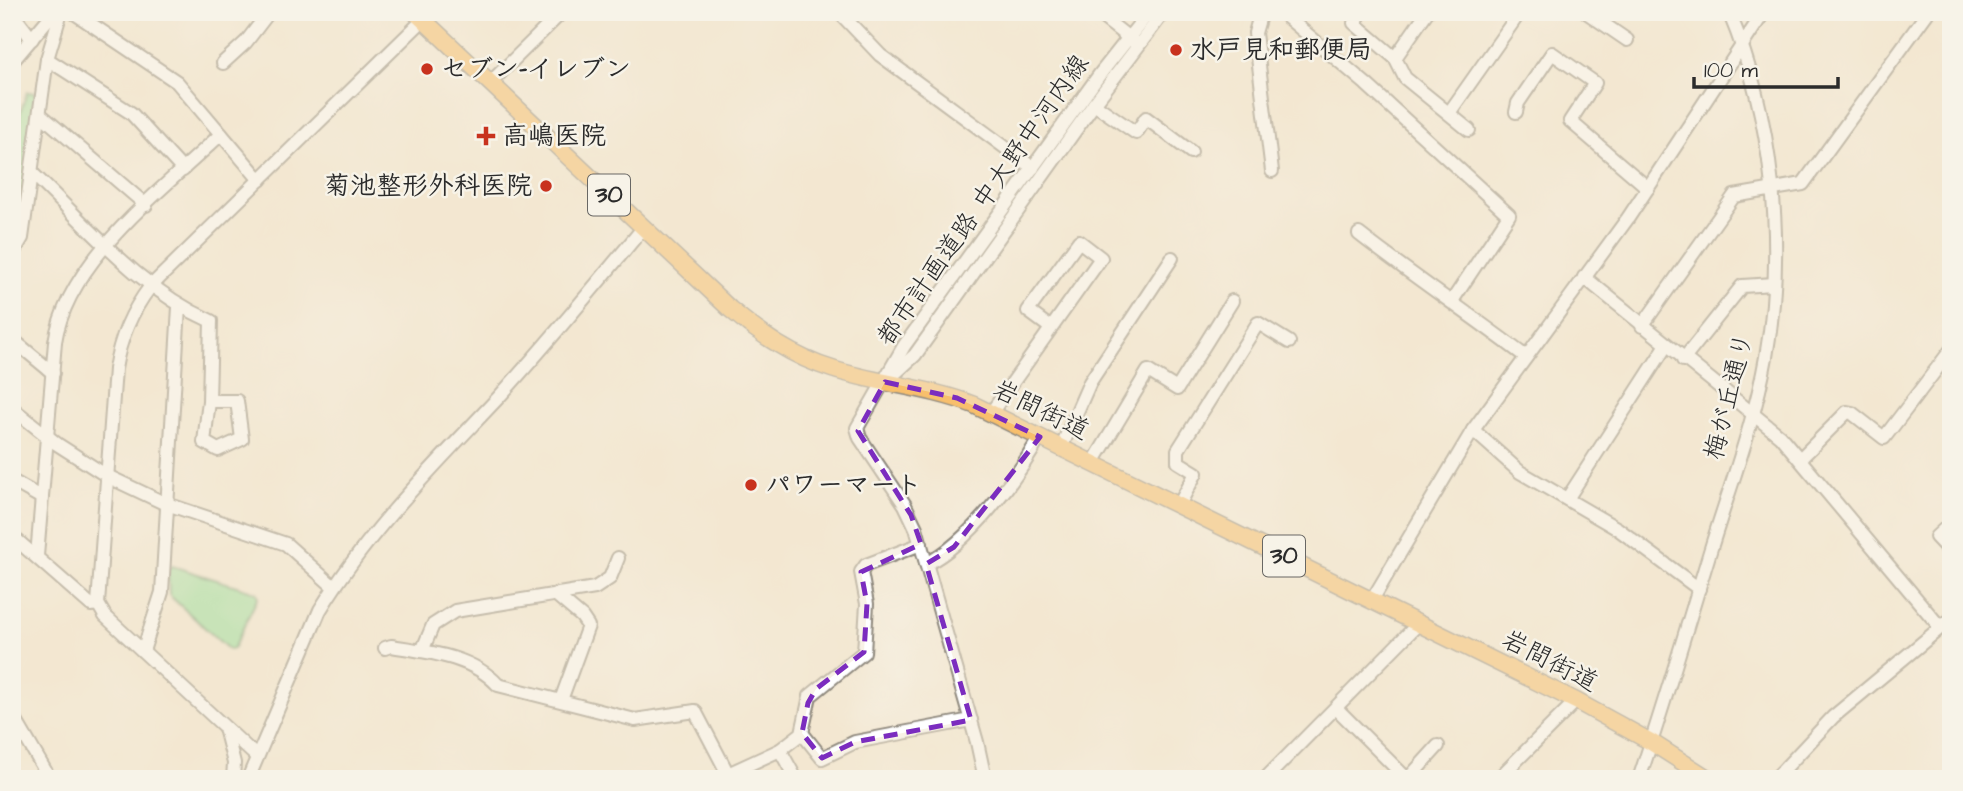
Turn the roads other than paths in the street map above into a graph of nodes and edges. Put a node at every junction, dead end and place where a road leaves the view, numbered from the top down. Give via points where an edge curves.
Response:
1 (54, 12) edge
2 (61, 12) edge
3 (73, 12) edge
4 (269, 12) edge
5 (562, 12) edge
6 (839, 12) edge
7 (1096, 12) edge
8 (1149, 12) edge
9 (1164, 12) edge
10 (1261, 12) edge
11 (1280, 12) edge
12 (1362, 12) edge
13 (1427, 12) edge
14 (1520, 12) edge
15 (1586, 12) edge
16 (1729, 12) edge
17 (1764, 12) edge
18 (1928, 12) edge
19 (12, 13) edge
20 (419, 16) edge
21 (32, 39) junction
22 (1627, 40) dead end
23 (1133, 41) junction
24 (1742, 45) junction
25 (1395, 58) junction
26 (47, 59) junction
27 (12, 62) edge
28 (223, 63) dead end
29 (490, 83) junction
30 (1094, 104) junction
31 (1516, 112) dead end
32 (1449, 113) junction
33 (40, 114) junction
34 (1469, 130) dead end
35 (221, 134) junction
36 (1191, 152) dead end
37 (1033, 168) junction
38 (183, 170) junction
39 (1272, 171) dead end
40 (32, 173) junction
41 (260, 180) junction
42 (1648, 188) junction
43 (1771, 189) junction
44 (146, 205) junction
45 (643, 228) junction
46 (1359, 234) dead end
47 (107, 244) junction
48 (12, 255) edge
49 (1172, 258) dead end
50 (1584, 277) junction
51 (1774, 284) junction
52 (150, 287) junction
53 (1232, 301) dead end
54 (1452, 301) junction
55 (179, 307) junction
56 (1642, 326) junction
57 (1051, 328) junction
58 (12, 339) edge
59 (1289, 342) dead end
60 (1666, 346) junction
61 (1951, 350) edge
62 (1527, 357) junction
63 (1684, 360) junction
64 (53, 373) junction
65 (885, 382) junction
66 (209, 401) dead end
67 (12, 408) edge
68 (991, 412) junction
69 (1752, 412) junction
70 (1473, 430) junction
71 (47, 437) junction
72 (1040, 437) junction
73 (1061, 448) junction
74 (1800, 459) junction
75 (1093, 463) junction
76 (107, 476) junction
77 (12, 481) edge
78 (42, 498) junction
79 (1567, 499) junction
80 (169, 505) junction
81 (1179, 505) junction
82 (1951, 523) edge
83 (12, 536) edge
84 (921, 544) junction
85 (1951, 553) edge
86 (37, 556) junction
87 (618, 558) dead end
88 (926, 564) junction
89 (334, 587) junction
90 (1699, 589) junction
91 (556, 595) junction
92 (1372, 600) junction
93 (98, 604) junction
94 (1948, 622) edge
95 (1419, 623) junction
96 (385, 648) dead end
97 (143, 651) junction
98 (422, 651) junction
99 (561, 700) junction
100 (1576, 701) junction
101 (1337, 709) junction
102 (12, 714) edge
103 (971, 720) junction
104 (225, 727) junction
105 (802, 733) junction
106 (1651, 742) junction
107 (1438, 746) dead end
108 (780, 750) junction
109 (257, 757) junction
110 (723, 776) edge
111 (1270, 777) edge
112 (50, 779) edge
113 (233, 779) edge
114 (248, 779) edge
115 (796, 779) edge
116 (985, 779) edge
117 (1408, 779) edge
118 (1498, 779) edge
119 (1639, 779) edge
120 (1709, 779) edge
121 (1774, 779) edge

1 - 21 street
2 - 26 street
3 - 35 street via 177,82
4 - 28 street
5 - 29 street
6 - 37 street via 880,55
7 - 23 street
8 - 23 street, 都市計画道路 中大野中河内線
9 - 23 street, 都市計画道路 中大野中河内線
10 - 39 street via 1255,33
11 - 54 street via 1509,215
12 - 25 street via 1354,23
13 - 25 street
14 - 32 street
15 - 22 street
16 - 24 street, 梅が丘通り
17 - 24 street
18 - 43 street via 1803,184
19 - 21 street
20 - 29 main road, 岩間街道 / 30
20 - 41 street
21 - 27 street
23 - 30 street, 都市計画道路 中大野中河内線
23 - 37 street, 都市計画道路 中大野中河内線
24 - 42 street
24 - 43 street, 梅が丘通り via 1764,134
25 - 32 street via 1405,78
26 - 33 street
26 - 38 street via 131,113
29 - 45 main road, 岩間街道 / 30
30 - 36 street via 1136,133 1146,118
30 - 65 street, 都市計画道路 中大野中河内線 via 915,355
31 - 42 street via 1552,53 1595,83 1570,121
32 - 34 street
33 - 40 street
33 - 44 street
35 - 38 street
35 - 41 street
37 - 65 street, 都市計画道路 中大野中河内線 via 904,346
38 - 44 street
40 - 47 street
40 - 48 street via 22,238
41 - 52 street
42 - 50 street
43 - 51 street, 梅が丘通り
43 - 56 street via 1734,196
44 - 47 street
45 - 65 main road, 岩間街道 / 30 via 738,316 780,347 833,369
45 - 89 street via 554,335 400,500
46 - 54 street via 1425,286
47 - 52 street
47 - 64 street via 62,312
49 - 73 street via 1090,382
50 - 56 street
50 - 62 street
51 - 63 street via 1742,286
51 - 69 street, 梅が丘通り via 1766,358
52 - 55 street
52 - 76 street via 120,343
53 - 75 street via 1177,389 1148,371
54 - 62 street
55 - 66 street via 211,321
55 - 80 street
56 - 60 street
57 - 57 street via 1101,258 1079,241 1028,310
57 - 68 street
58 - 64 street
59 - 81 street via 1258,323 1178,450 1178,461 1196,473
60 - 63 street
60 - 79 street
61 - 74 street via 1884,438 1847,412
62 - 70 street
63 - 69 street
64 - 71 street
65 - 68 main road, 岩間街道 / 30 via 940,393
65 - 84 street via 858,431 911,514
67 - 71 street
68 - 72 main road, 岩間街道 / 30
69 - 74 street
69 - 90 street, 梅が丘通り
70 - 79 street via 1520,472
70 - 92 street
71 - 76 street
71 - 78 street
72 - 73 main road, 岩間街道 / 30
72 - 88 street via 954,547
73 - 75 main road, 岩間街道 / 30
74 - 94 street
75 - 81 main road, 岩間街道 / 30
76 - 80 street
76 - 93 street
77 - 78 street
78 - 86 street
79 - 90 street via 1618,529
80 - 89 street via 286,544
80 - 97 street via 162,592
81 - 92 main road, 岩間街道 / 30
82 - 85 street via 1936,537
83 - 86 street
84 - 88 street
84 - 105 street via 866,565 861,572 868,613 864,652 810,696
86 - 93 street via 91,605
87 - 91 street via 604,583
88 - 103 street
89 - 109 street
90 - 106 street, 梅が丘通り
91 - 98 street via 455,611 433,625
91 - 99 street via 588,626
92 - 95 main road, 岩間街道 / 30
93 - 97 street
94 - 121 street via 1833,716
95 - 100 main road, 岩間街道 / 30
95 - 101 street
96 - 98 street
97 - 104 street
98 - 99 street via 486,671 498,685
99 - 110 street via 635,720 695,712
100 - 106 main road, 岩間街道 / 30
100 - 118 street
101 - 111 street
101 - 117 street
102 - 112 street
103 - 105 street via 855,742 822,758
103 - 116 street
104 - 109 street
104 - 113 street
105 - 108 street
106 - 119 street, 梅が丘通り
106 - 120 main road, 岩間街道 / 30
107 - 117 street
108 - 110 street
108 - 115 street
109 - 114 street

